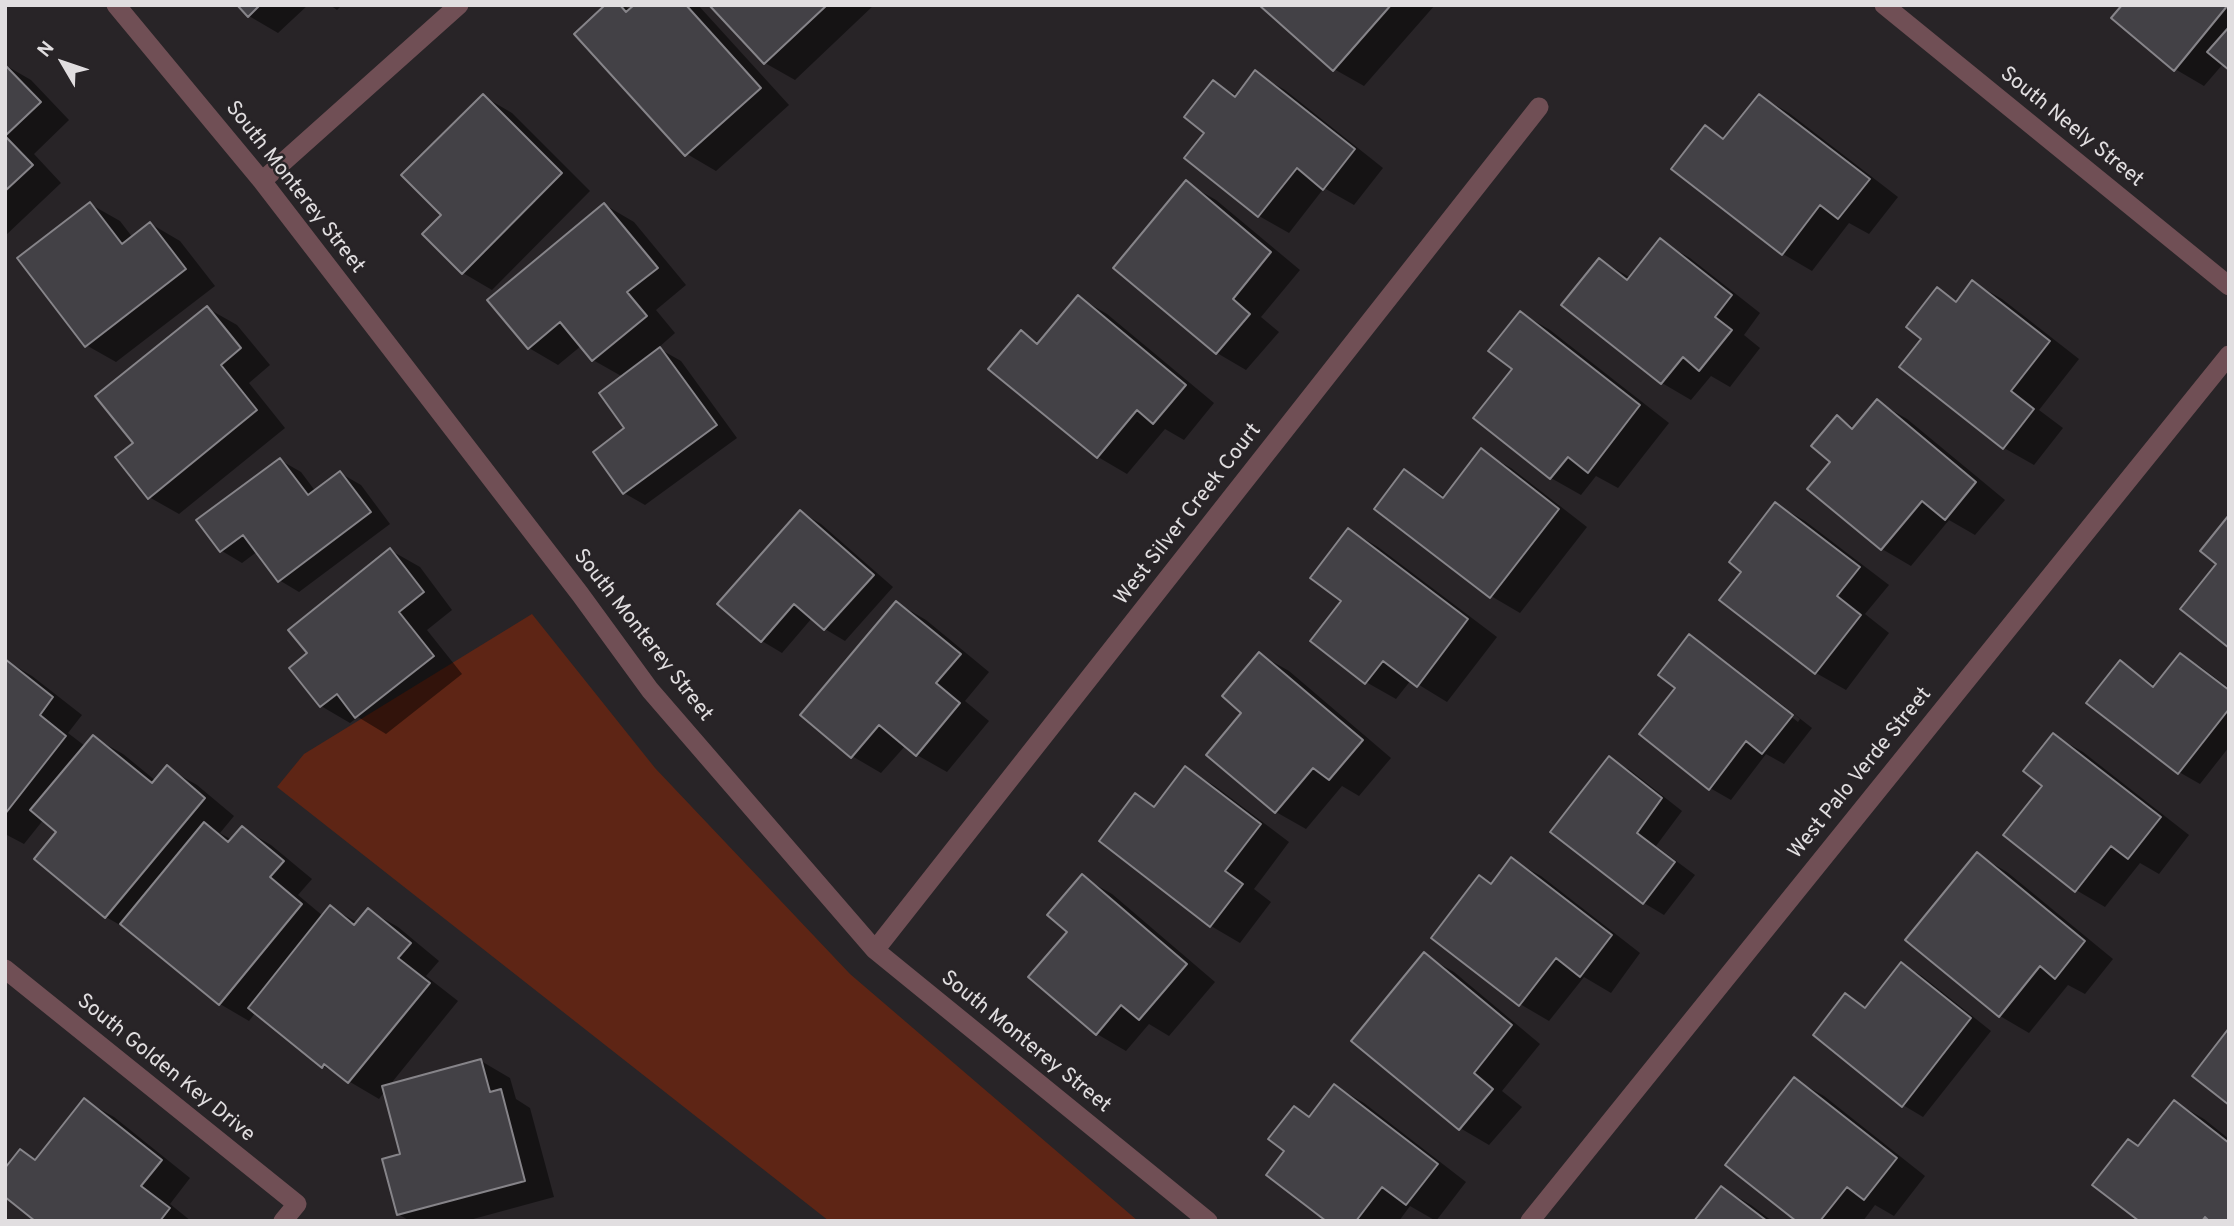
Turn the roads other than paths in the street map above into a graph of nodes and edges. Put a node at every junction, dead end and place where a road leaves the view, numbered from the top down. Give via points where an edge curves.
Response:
1 (116, 5) edge
2 (459, 5) edge
3 (1884, 5) edge
4 (1539, 107) dead end
5 (262, 181) junction
6 (2229, 286) edge
7 (2229, 355) edge
8 (875, 950) junction
9 (5, 969) edge
10 (283, 1221) edge
11 (1208, 1221) edge
12 (1530, 1221) edge

1 - 5 street, South Monterey Street
2 - 5 street
3 - 6 street, South Neely Street
4 - 8 street, West Silver Creek Court
5 - 8 street, South Monterey Street via 650,690
7 - 12 street, West Palo Verde Street
8 - 11 street, South Monterey Street
9 - 10 street, South Golden Key Drive via 297,1204

